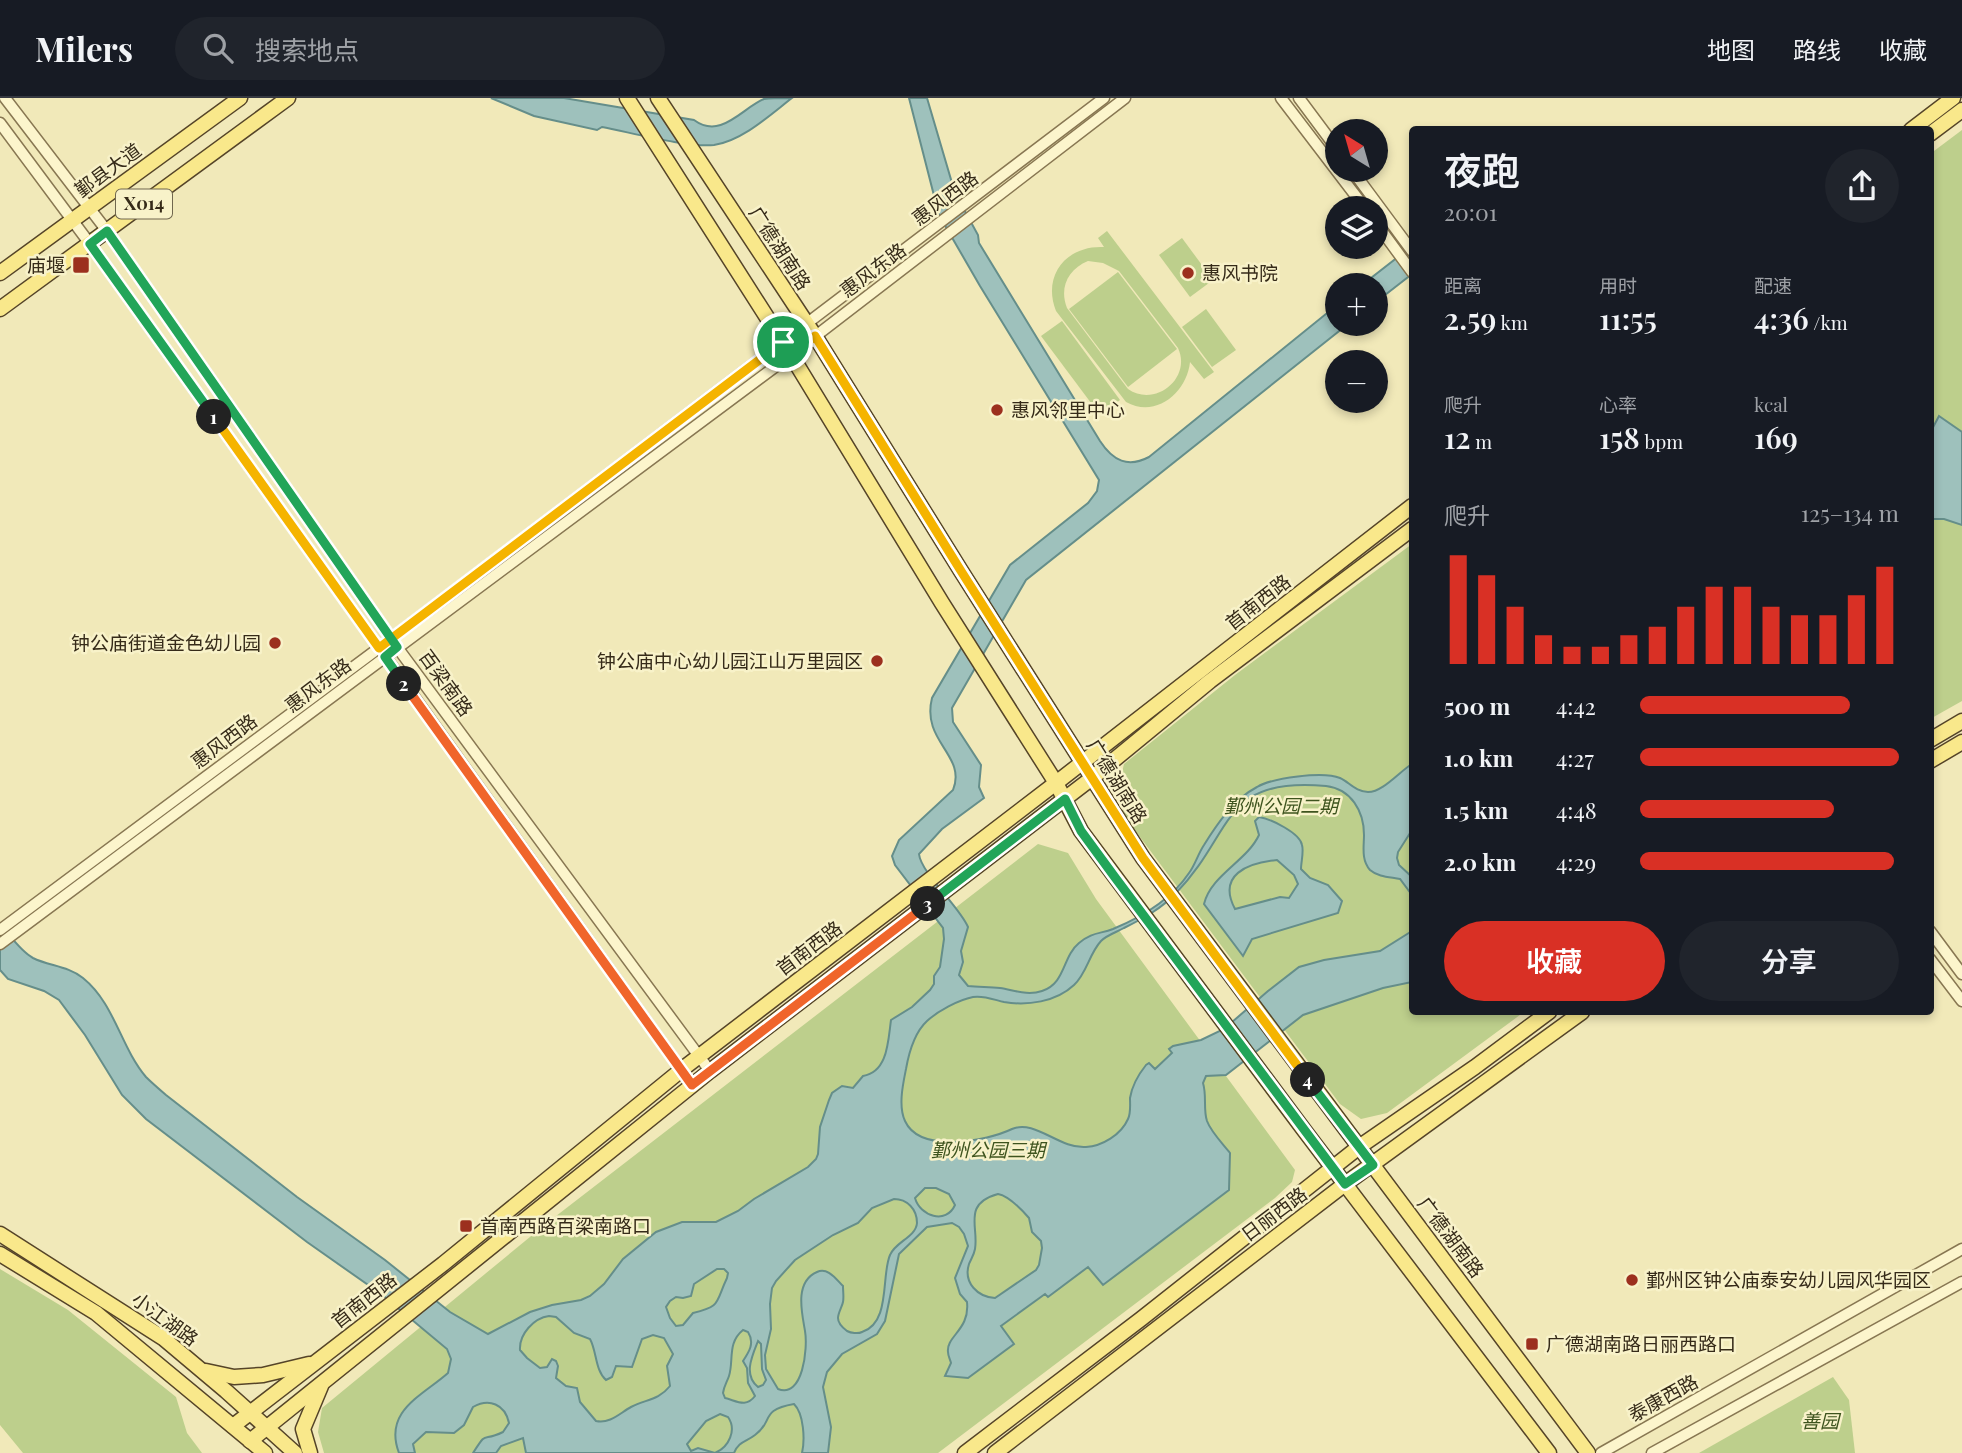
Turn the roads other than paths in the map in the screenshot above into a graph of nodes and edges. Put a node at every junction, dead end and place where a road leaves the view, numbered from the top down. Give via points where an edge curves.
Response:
1 (5, 98) edge
2 (240, 98) edge
3 (288, 98) edge
4 (626, 98) edge
5 (658, 98) edge
6 (1104, 98) edge
7 (1125, 98) edge
8 (1282, 98) edge
9 (1299, 98) edge
10 (1953, 98) edge
11 (1936, 103) edge
12 (1962, 110) edge
13 (0, 123) edge
14 (1915, 126) edge
15 (1934, 131) edge
16 (1325, 133) edge
17 (1361, 182) edge
18 (1356, 196) edge
19 (89, 207) junction
20 (72, 220) junction
21 (107, 231) junction
22 (1388, 239) edge
23 (90, 244) junction
24 (1409, 247) edge
25 (1409, 268) edge
26 (0, 273) edge
27 (0, 309) edge
28 (811, 330) junction
29 (783, 342) junction
30 (791, 355) junction
31 (1409, 508) edge
32 (1409, 531) edge
33 (394, 642) junction
34 (382, 652) junction
35 (1962, 721) edge
36 (1934, 738) edge
37 (1962, 742) edge
38 (1934, 759) edge
39 (1083, 763) junction
40 (1092, 778) junction
41 (1056, 783) junction
42 (1065, 799) junction
43 (0, 930) edge
44 (1934, 936) edge
45 (0, 944) edge
46 (1934, 965) edge
47 (1962, 974) edge
48 (1962, 1001) edge
49 (1545, 1015) edge
50 (1577, 1015) edge
51 (699, 1056) junction
52 (681, 1070) junction
53 (710, 1071) junction
54 (692, 1085) junction
55 (1359, 1147) junction
56 (1373, 1165) junction
57 (1332, 1167) junction
58 (1345, 1184) junction
59 (0, 1234) edge
60 (1962, 1249) edge
61 (0, 1254) edge
62 (1962, 1282) edge
63 (314, 1363) junction
64 (201, 1370) junction
65 (323, 1381) junction
66 (250, 1412) junction
67 (233, 1426) junction
68 (267, 1427) junction
69 (250, 1441) junction
70 (975, 1450) edge
71 (265, 1453) edge
72 (295, 1453) edge
73 (310, 1453) edge
74 (995, 1453) edge
75 (1549, 1453) edge
76 (1588, 1453) edge
77 (1601, 1453) edge
78 (1652, 1453) edge

1 - 19 street, 百梁南路
2 - 19 main road, 鄞县大道 / X014
3 - 21 main road, X014
4 - 29 main road
5 - 28 main road, 广德湖南路
6 - 28 street, 惠风西路
7 - 28 street, 惠风东路 via 948,235
8 - 18 street
9 - 16 street
10 - 11 main road
11 - 14 main road
12 - 15 main road
13 - 20 street, 百梁南路
17 - 24 street
19 - 20 main road, 鄞县大道
19 - 21 street, 百梁南路
20 - 23 street, 百梁南路
20 - 26 main road, 鄞县大道
21 - 23 main road, X014
21 - 33 street, 百梁南路
22 - 25 street
23 - 27 main road, X014
23 - 34 street, 百梁南路
28 - 29 street, 惠风西路
28 - 30 street, 惠风东路
28 - 39 main road, 广德湖南路
29 - 30 main road
29 - 33 street, 惠风西路
30 - 33 street, 惠风东路
30 - 41 main road
31 - 39 main road, 首南西路
32 - 40 main road, 首南西路 via 1210,681
33 - 34 street, 惠风东路
33 - 51 street, 百梁南路
34 - 43 street, 惠风西路
34 - 45 street, 惠风东路
34 - 52 street, 百梁南路
35 - 36 main road
37 - 38 main road
39 - 40 main road, 广德湖南路
39 - 41 main road, 首南西路
40 - 42 main road, 首南西路
40 - 55 main road, 广德湖南路 via 1143,858
41 - 42 main road
41 - 51 main road, 首南西路
42 - 53 main road, 首南西路
42 - 57 main road via 1081,831
44 - 47 street
46 - 48 street
49 - 55 main road, 日丽西路
50 - 56 main road, 日丽西路
51 - 52 main road, 首南西路
51 - 53 street, 百梁南路
52 - 54 street, 百梁南路
52 - 63 main road, 首南西路
53 - 54 main road, 首南西路
54 - 65 main road, 首南西路
55 - 56 main road, 广德湖南路
55 - 57 main road, 日丽西路
56 - 58 main road, 日丽西路
56 - 76 main road, 广德湖南路
57 - 58 main road
57 - 70 main road, 日丽西路
58 - 74 main road, 日丽西路
58 - 75 main road
59 - 64 main road, 小江湖路 via 163,1338
60 - 77 street, 泰康西路
61 - 67 main road, 小江湖路 via 96,1313
62 - 78 street
63 - 64 main road via 234,1377
63 - 66 main road, 首南西路
64 - 66 main road, 小江湖路
65 - 68 main road, 首南西路
65 - 73 main road via 303,1429
66 - 67 main road, 首南西路
66 - 68 main road, 小江湖路
67 - 69 main road, 小江湖路
68 - 69 main road, 首南西路
68 - 72 main road, 小江湖路
69 - 71 main road, 小江湖路

